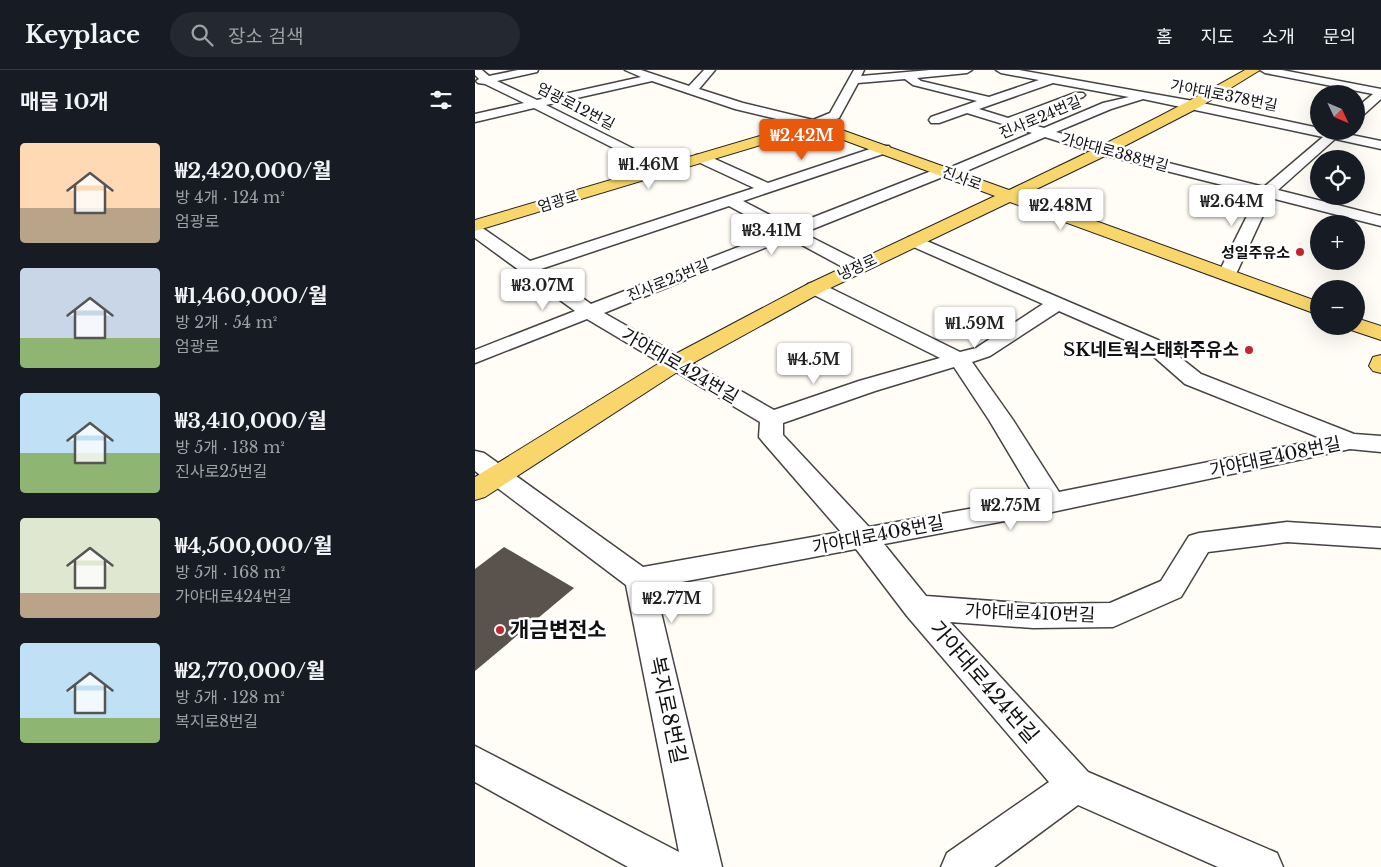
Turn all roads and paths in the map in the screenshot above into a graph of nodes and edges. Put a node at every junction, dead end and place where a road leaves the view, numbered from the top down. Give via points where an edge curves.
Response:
1 (475, 70) edge
2 (533, 70) edge
3 (630, 70) edge
4 (710, 70) edge
5 (967, 70) edge
6 (1001, 70) edge
7 (1254, 70) edge
8 (1265, 70) edge
9 (653, 74) edge
10 (856, 75) edge
11 (906, 75) junction
12 (1092, 77) dead end
13 (1053, 79) junction
14 (487, 80) junction
15 (475, 82) edge
16 (695, 88) junction
17 (1078, 89) junction
18 (1381, 92) edge
19 (1146, 96) junction
20 (989, 101) junction
21 (536, 104) junction
22 (1193, 105) junction
23 (1365, 107) edge
24 (967, 109) junction
25 (475, 118) edge
26 (935, 120) dead end
27 (1010, 121) junction
28 (813, 124) junction
29 (1310, 128) edge
30 (1045, 133) junction
31 (1327, 140) edge
32 (1362, 140) edge
33 (1381, 145) edge
34 (883, 149) junction
35 (1104, 150) junction
36 (701, 158) junction
37 (663, 169) junction
38 (947, 172) junction
39 (767, 188) junction
40 (1267, 193) junction
41 (1012, 196) junction
42 (731, 201) junction
43 (1381, 221) edge
44 (475, 228) edge
45 (790, 232) junction
46 (915, 241) junction
47 (856, 266) junction
48 (528, 268) junction
49 (1227, 274) junction
50 (815, 288) junction
51 (1058, 303) junction
52 (1310, 306) edge
53 (589, 312) junction
54 (1365, 327) edge
55 (1381, 333) edge
56 (475, 357) edge
57 (960, 360) junction
58 (1381, 362) edge
59 (674, 364) junction
60 (1381, 366) edge
61 (772, 419) junction
62 (1350, 441) junction
63 (1381, 444) edge
64 (482, 475) edge
65 (1052, 503) junction
66 (863, 538) junction
67 (1381, 538) edge
68 (639, 579) junction
69 (918, 606) junction
70 (475, 763) edge
71 (1075, 784) junction
72 (667, 867) edge
73 (702, 867) edge
74 (961, 867) edge
75 (1263, 867) edge

1 - 14 street, 엄광로12번길
2 - 14 street
3 - 9 street, 진사로
4 - 16 street
5 - 11 street
6 - 13 street, 가야대로378번길
7 - 22 main road, 냉정로
8 - 18 street
9 - 16 street, 진사로
9 - 21 street
10 - 11 street
10 - 28 street via 835,115
11 - 20 street via 917,83
12 - 17 street
13 - 17 street, 가야대로378번길
13 - 20 street
14 - 15 street
14 - 21 street, 엄광로12번길
16 - 28 street, 진사로 via 739,106
17 - 19 street, 가야대로378번길
17 - 27 street
18 - 23 street
19 - 22 street, 가야대로378번길
19 - 30 street, 진사로24번길 via 1107,106
20 - 24 street
21 - 25 street
21 - 37 street, 엄광로12번길
22 - 29 street, 가야대로378번길
22 - 35 main road, 냉정로
24 - 26 street
24 - 27 street, 가야대로388번길
27 - 30 street, 가야대로388번길
28 - 34 main road, 진사로
28 - 36 main road, 엄광로
30 - 35 street, 가야대로388번길
30 - 38 street, 진사로24번길
31 - 40 street
32 - 33 street, 가야대로378번길
34 - 38 main road, 진사로
34 - 39 street
35 - 40 street, 가야대로388번길
35 - 41 main road, 냉정로
36 - 37 main road, 엄광로
36 - 39 street
37 - 44 main road, 엄광로
38 - 41 main road, 진사로
38 - 45 street, 진사로25번길
39 - 42 street
40 - 43 street, 가야대로388번길
40 - 49 street
41 - 46 main road, 냉정로
41 - 49 main road, 진사로
42 - 45 street
42 - 48 street
44 - 48 street, 가야대로424번길
45 - 47 street
45 - 53 street, 진사로25번길
46 - 47 main road, 냉정로
46 - 51 street
47 - 50 main road, 냉정로
48 - 53 street, 가야대로424번길
49 - 52 main road, 진사로
50 - 57 street
50 - 59 main road, 냉정로
51 - 57 street via 983,352
51 - 62 street via 1151,344 1193,379
53 - 56 street
53 - 59 street, 가야대로424번길
54 - 55 main road
57 - 61 street via 867,386
57 - 65 street
58 - 60 main road
59 - 61 street, 가야대로424번길
59 - 64 main road, 냉정로
61 - 66 street, 가야대로424번길 via 771,437
62 - 63 street, 가야대로408번길
62 - 65 street, 가야대로408번길
64 - 68 street
65 - 66 street, 가야대로408번길
66 - 68 street, 가야대로408번길
66 - 69 street, 가야대로424번길
67 - 69 street, 가야대로410번길 via 1287,532 1199,543 1171,589 1113,615 1033,616
68 - 73 street, 복지로8번길
69 - 71 street, 가야대로424번길
70 - 72 street
71 - 74 street
71 - 75 street, 가야대로424번길

